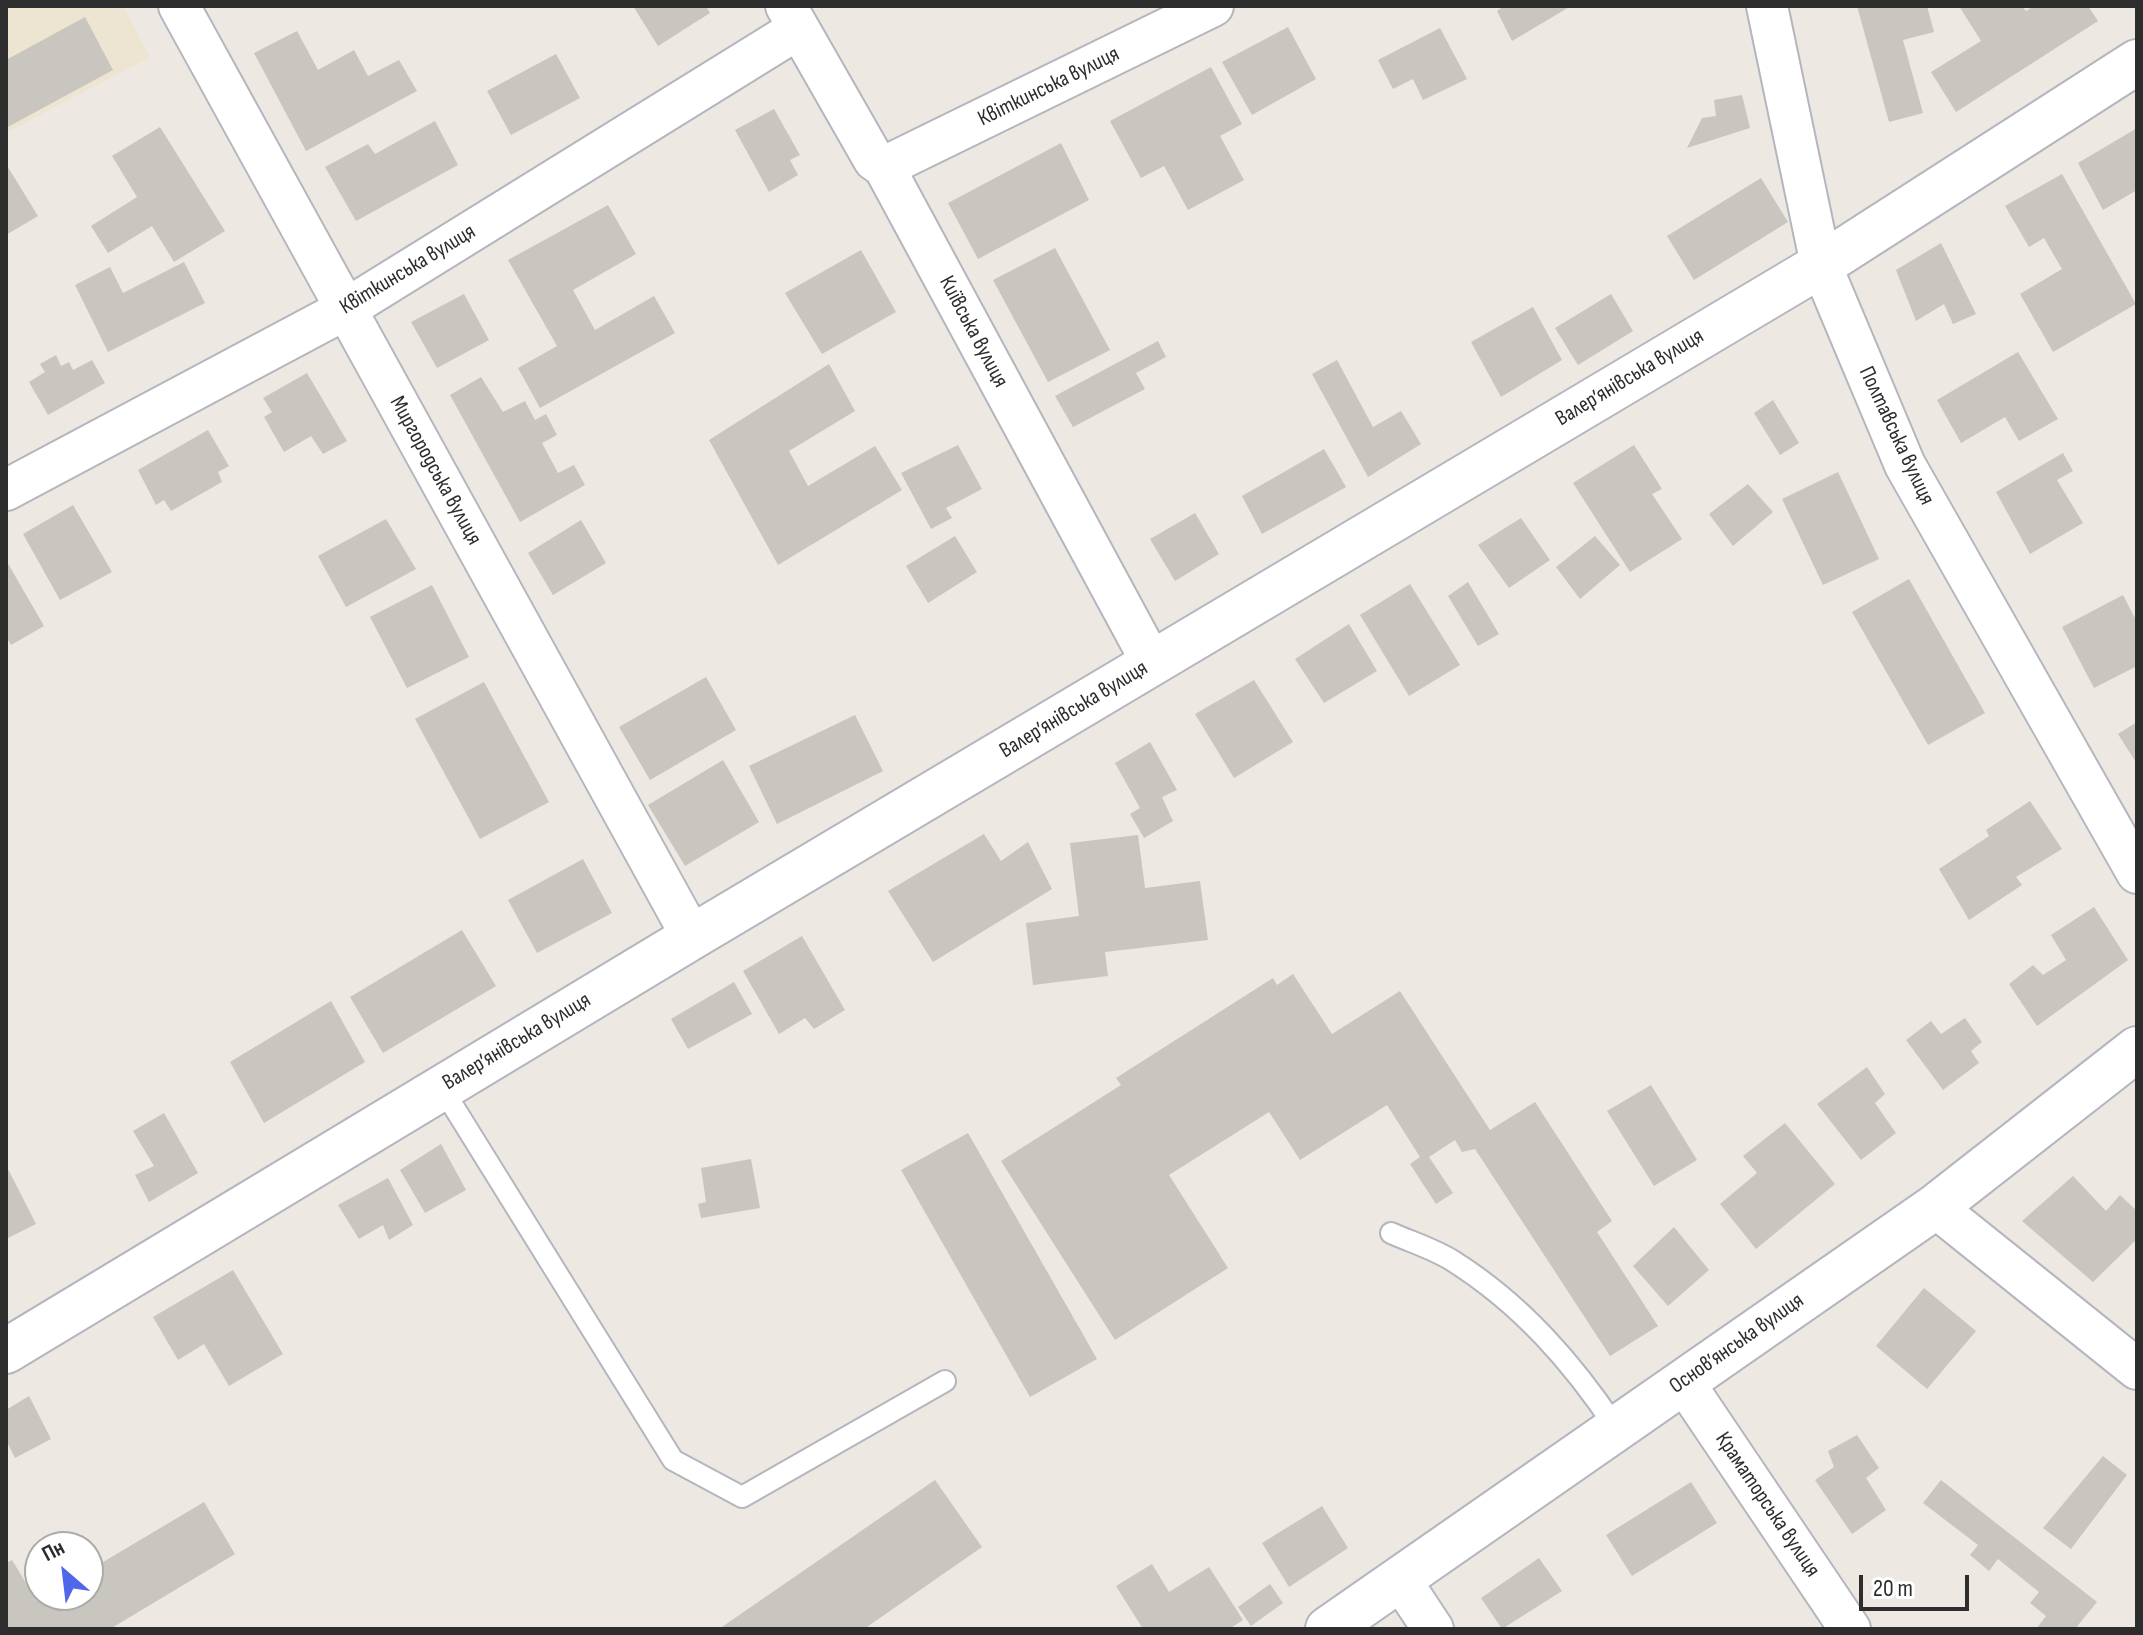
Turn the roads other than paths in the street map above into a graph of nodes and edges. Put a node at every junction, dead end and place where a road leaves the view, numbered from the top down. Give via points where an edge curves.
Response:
1 (179, 6) edge
2 (1213, 6) edge
3 (1767, 6) edge
4 (792, 17) edge
5 (2137, 62) edge
6 (884, 167) junction
7 (1821, 265) junction
8 (346, 309) junction
9 (6, 490) edge
10 (1152, 663) junction
11 (2137, 873) edge
12 (692, 937) junction
13 (2137, 1049) edge
14 (442, 1088) junction
15 (1935, 1207) junction
16 (1391, 1233) dead end
17 (6, 1351) edge
18 (2137, 1369) edge
19 (945, 1381) dead end
20 (1683, 1381) junction
21 (1616, 1428) junction
22 (1400, 1579) junction
23 (1328, 1629) edge
24 (1433, 1629) edge
25 (1850, 1629) edge

1 - 8 street, Миргородська вулиця
2 - 6 street, Квіткинська вулиця
3 - 7 street, Полтавська вулиця
4 - 6 street, Київська вулиця via 874,160
4 - 8 street, Квіткинська вулиця
5 - 7 street, Валер’янівська вулиця
6 - 10 street, Київська вулиця
7 - 10 street, Валер’янівська вулиця
7 - 11 street, Полтавська вулиця via 1905,465
8 - 9 street, Квіткинська вулиця
8 - 12 street, Миргородська вулиця
10 - 12 street, Валер’янівська вулиця
12 - 14 street, Валер’янівська вулиця
13 - 15 street, Основ’янська вулиця
14 - 17 street, Валер’янівська вулиця
14 - 19 lane via 673,1460 742,1497
15 - 18 street
15 - 20 street, Основ’янська вулиця
16 - 21 lane via 1451,1259 1513,1304 1576,1369
20 - 21 street, Основ’янська вулиця
20 - 25 street, Краматорська вулиця
21 - 22 street, Основ’янська вулиця
22 - 23 street, Основ’янська вулиця
22 - 24 street

